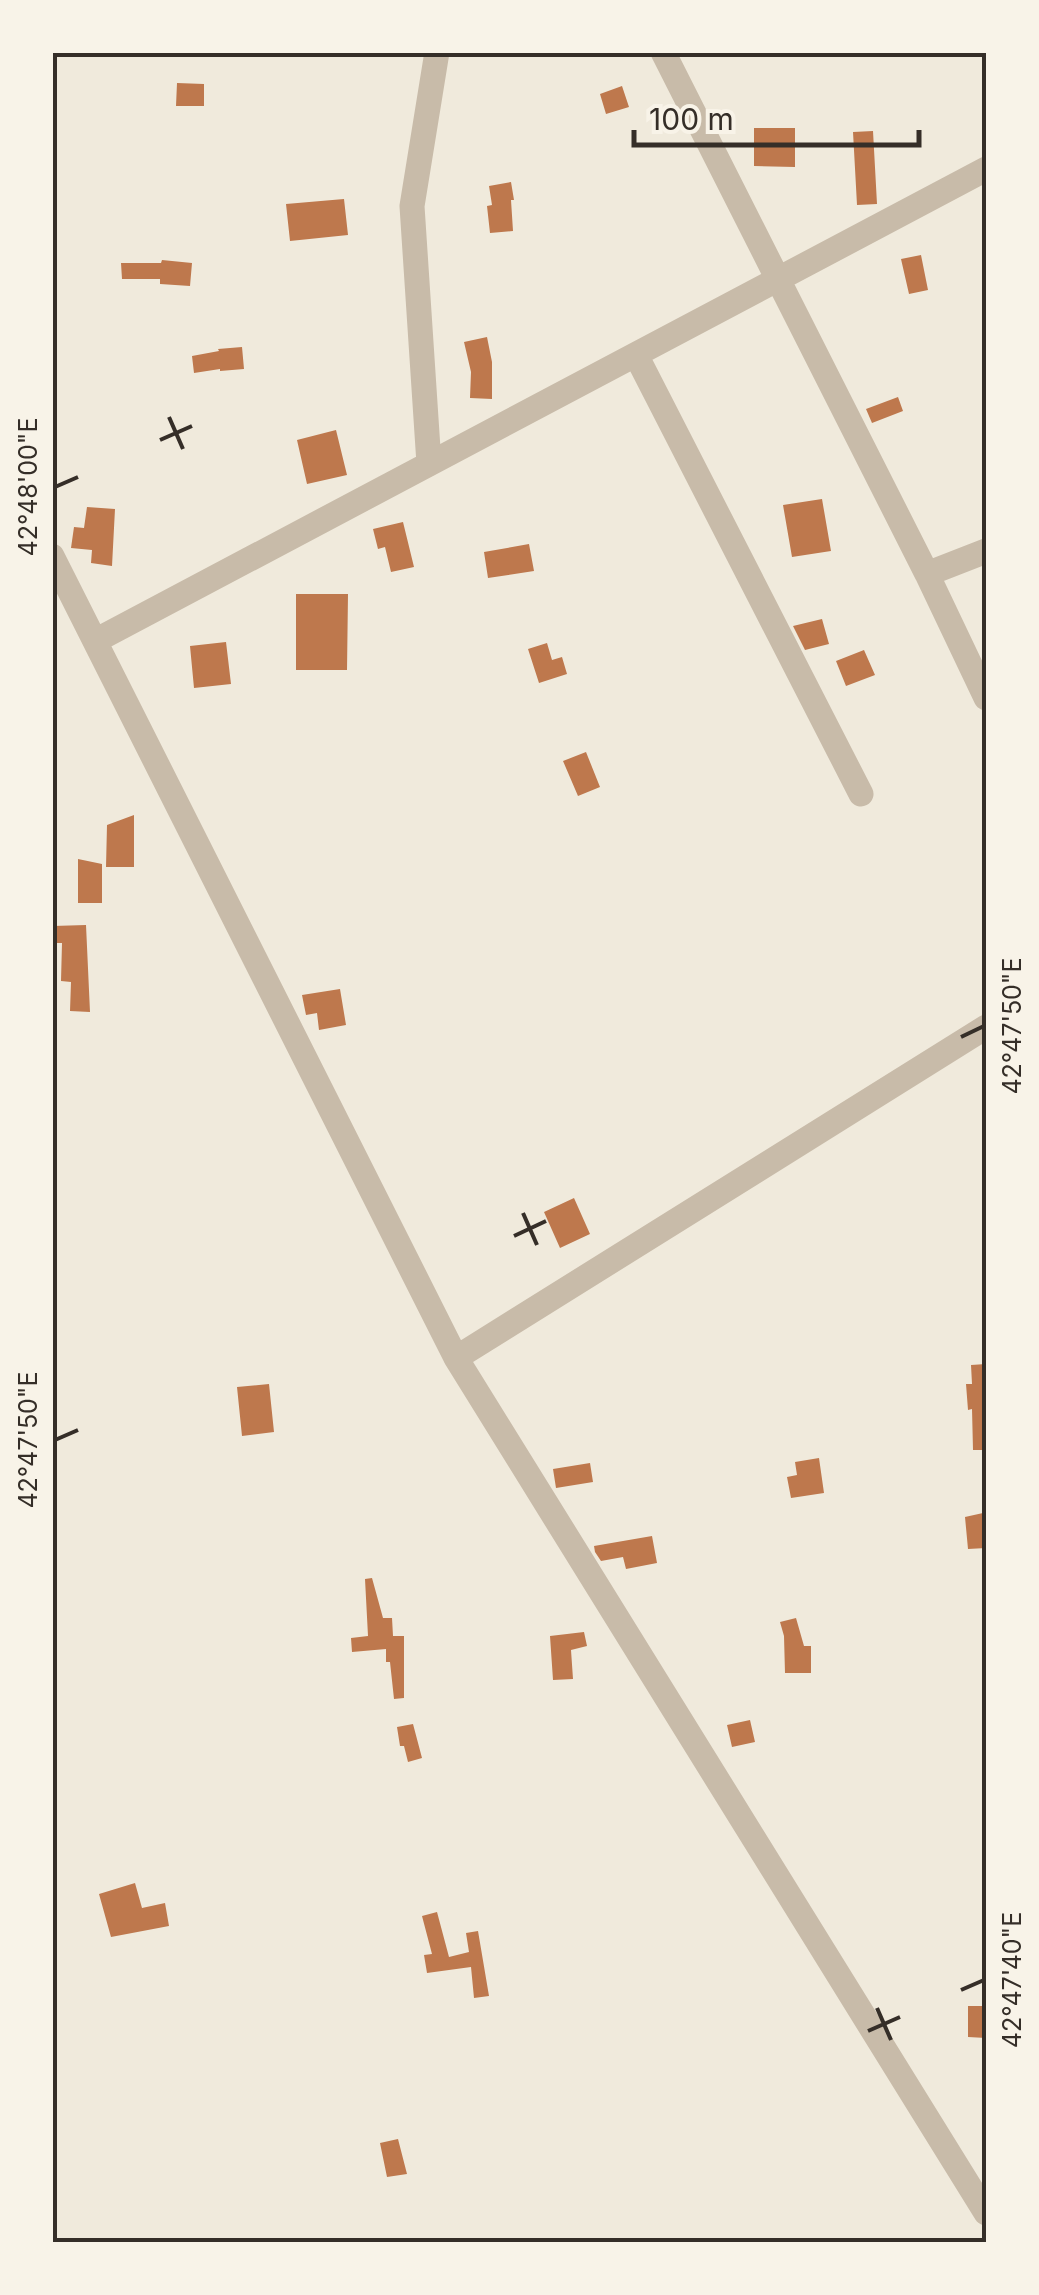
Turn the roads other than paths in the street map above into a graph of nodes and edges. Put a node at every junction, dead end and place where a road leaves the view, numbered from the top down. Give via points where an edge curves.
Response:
1 (437, 52) edge
2 (663, 52) edge
3 (986, 170) edge
4 (778, 280) junction
5 (636, 354) junction
6 (429, 464) junction
7 (986, 551) edge
8 (52, 556) edge
9 (927, 574) junction
10 (95, 641) junction
11 (986, 698) edge
12 (861, 794) dead end
13 (986, 1027) edge
14 (456, 1358) junction
15 (986, 2213) edge

1 - 6 street via 412,206
2 - 4 street
3 - 4 street
4 - 5 street
4 - 9 street
5 - 6 street
5 - 12 street
6 - 10 street
7 - 9 street
8 - 10 street
9 - 11 street
10 - 14 street
13 - 14 street
14 - 15 street

